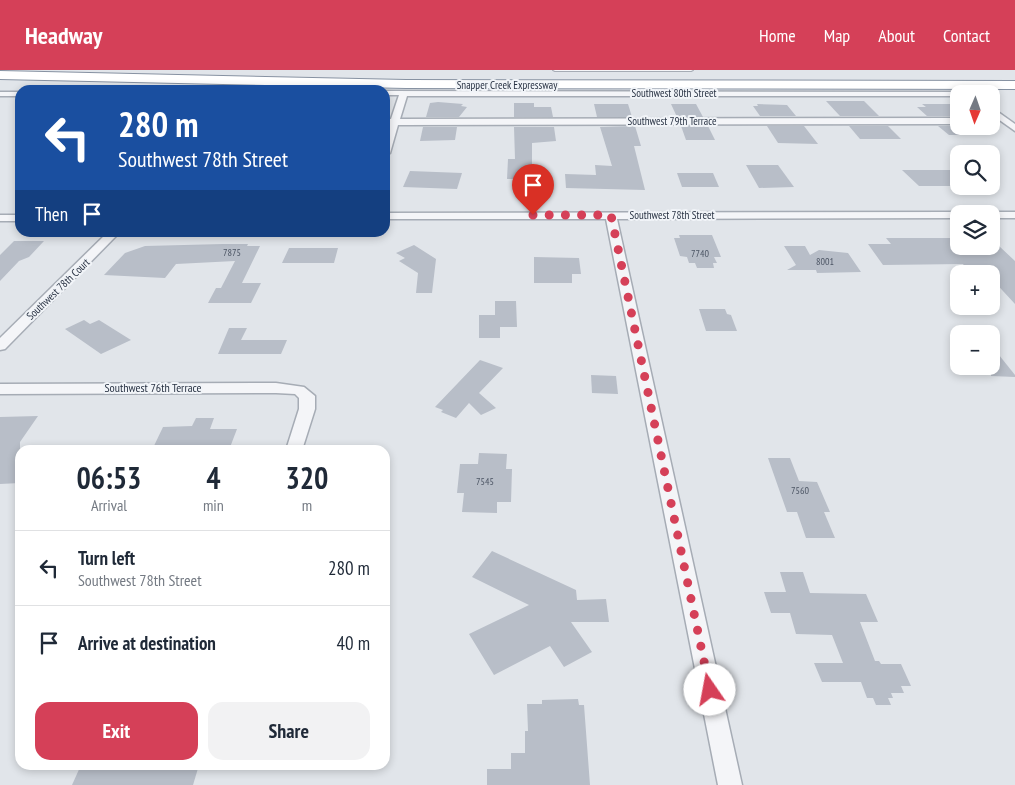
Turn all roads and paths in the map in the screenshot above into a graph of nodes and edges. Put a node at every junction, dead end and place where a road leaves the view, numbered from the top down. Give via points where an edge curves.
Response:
1 (58, 70) edge
2 (555, 70) edge
3 (580, 70) edge
4 (649, 70) edge
5 (691, 70) edge
6 (0, 75) edge
7 (1015, 79) edge
8 (1015, 85) edge
9 (390, 93) edge
10 (404, 93) junction
11 (0, 94) edge
12 (15, 94) edge
13 (950, 94) edge
14 (1000, 117) edge
15 (950, 121) edge
16 (1000, 121) edge
17 (1006, 121) junction
18 (390, 122) edge
19 (1015, 128) edge
20 (611, 215) junction
21 (390, 216) edge
22 (950, 216) edge
23 (1000, 216) edge
24 (1015, 216) edge
25 (0, 218) edge
26 (15, 218) edge
27 (110, 237) edge
28 (0, 346) edge
29 (0, 389) edge
30 (296, 445) edge
31 (730, 785) edge

1 - 7 highway, Snapper Creek Expressway via 408,78
2 - 3 lane
3 - 4 lane
4 - 5 lane
6 - 8 highway, Snapper Creek Expressway via 415,84
9 - 10 street, Southwest 80th Street
10 - 13 street, Southwest 80th Street
10 - 18 street
11 - 12 street
14 - 17 street
15 - 18 street, Southwest 79th Terrace
16 - 17 street
17 - 19 street
20 - 21 street, Southwest 78th Street
20 - 22 street, Southwest 78th Street
20 - 31 street
23 - 24 street
25 - 26 street
27 - 28 street, Southwest 78th Court
29 - 30 street, Southwest 76th Terrace via 299,390 308,400

